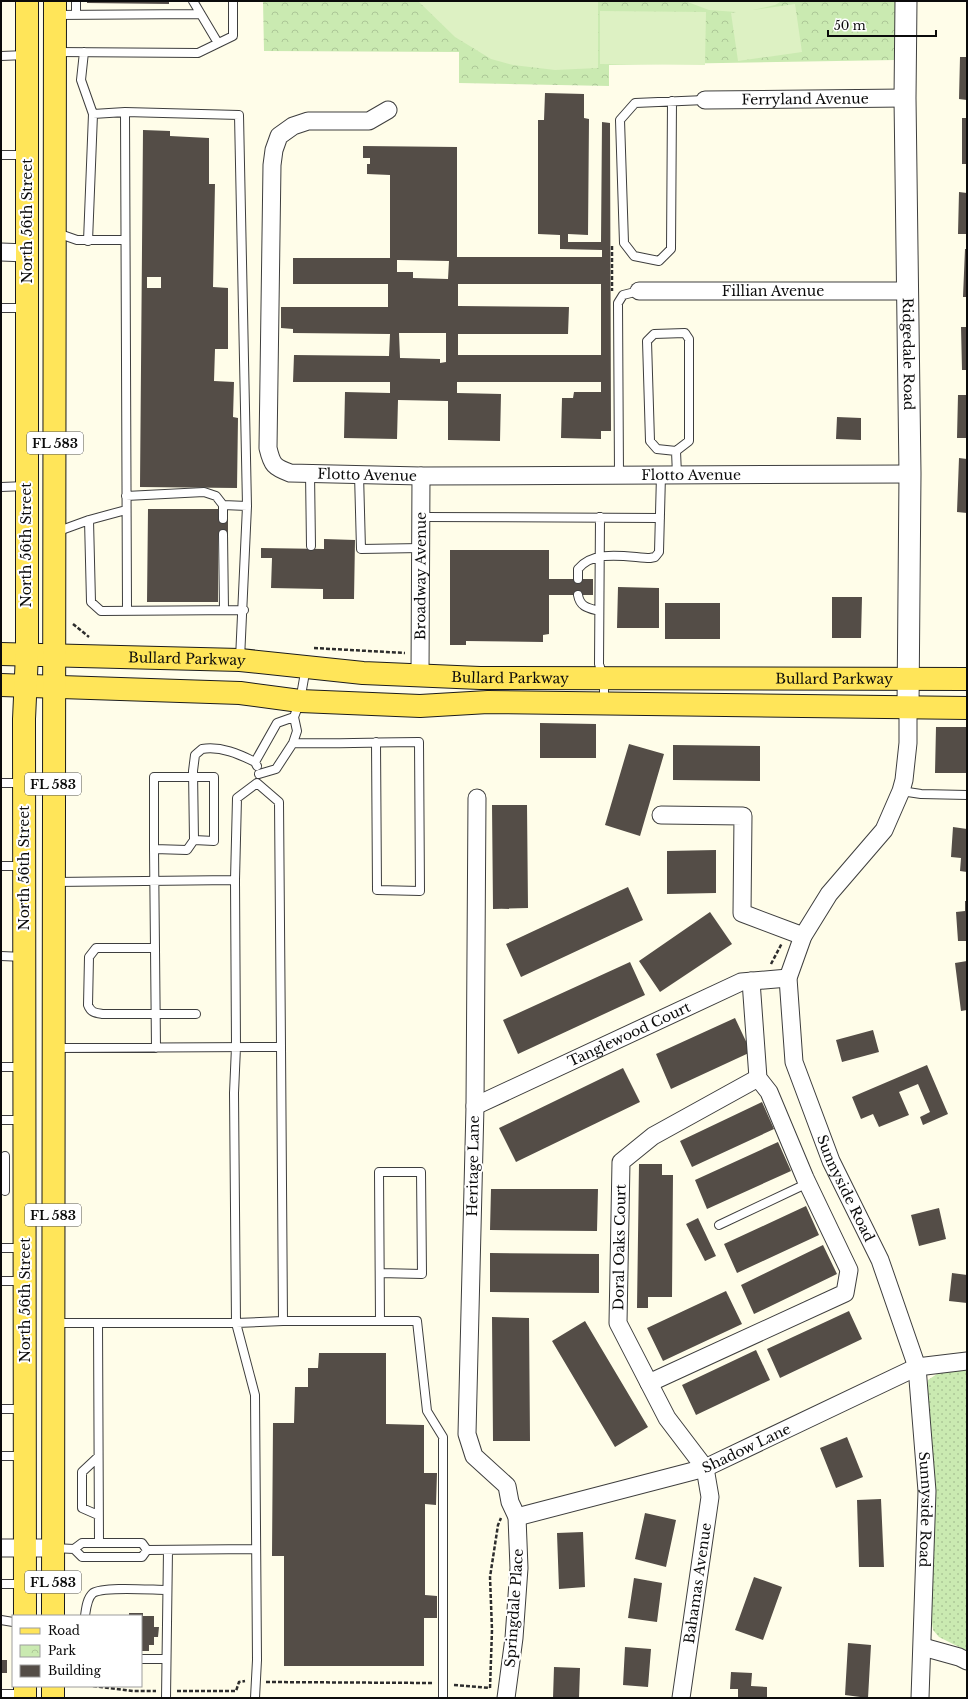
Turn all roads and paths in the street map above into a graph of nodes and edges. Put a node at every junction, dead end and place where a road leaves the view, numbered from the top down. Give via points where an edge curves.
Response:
1 (27, 1) edge
2 (38, 1) edge
3 (76, 1) edge
4 (193, 1) edge
5 (233, 1) edge
6 (906, 1) edge
7 (62, 10) edge
8 (200, 14) junction
9 (218, 43) junction
10 (54, 52) junction
11 (84, 52) junction
12 (27, 55) junction
13 (1, 56) edge
14 (905, 98) junction
15 (705, 100) joint
16 (672, 101) junction
17 (388, 110) dead end
18 (125, 112) junction
19 (94, 114) junction
20 (26, 146) junction
21 (1, 155) edge
22 (54, 232) junction
23 (126, 240) junction
24 (88, 241) junction
25 (1, 252) edge
26 (27, 253) junction
27 (639, 291) joint
28 (906, 291) junction
29 (1, 308) edge
30 (27, 308) junction
31 (54, 390) junction
32 (676, 451) junction
33 (310, 474) junction
34 (359, 474) junction
35 (910, 474) junction
36 (619, 475) junction
37 (669, 475) junction
38 (421, 476) junction
39 (26, 486) junction
40 (1, 487) edge
41 (126, 496) junction
42 (223, 506) junction
43 (247, 506) junction
44 (126, 510) junction
45 (421, 517) junction
46 (600, 517) junction
47 (660, 518) junction
48 (223, 519) dead end
49 (89, 520) junction
50 (55, 532) junction
51 (223, 534) dead end
52 (311, 546) dead end
53 (421, 548) junction
54 (600, 556) junction
55 (578, 579) dead end
56 (578, 595) dead end
57 (126, 610) junction
58 (224, 610) junction
59 (244, 610) junction
60 (599, 611) junction
61 (68, 620) dead end
62 (90, 638) dead end
63 (407, 653) dead end
64 (1, 654) edge
65 (27, 654) junction
66 (54, 655) junction
67 (309, 657) junction
68 (240, 660) junction
69 (420, 675) junction
70 (604, 679) junction
71 (908, 679) junction
72 (967, 679) edge
73 (1, 685) edge
74 (25, 685) junction
75 (55, 686) junction
76 (604, 704) junction
77 (908, 708) junction
78 (967, 708) edge
79 (297, 709) junction
80 (376, 742) junction
81 (293, 743) junction
82 (256, 762) junction
83 (259, 774) junction
84 (193, 777) junction
85 (1, 782) edge
86 (24, 782) junction
87 (257, 783) junction
88 (901, 791) junction
89 (967, 795) edge
90 (477, 798) dead end
91 (661, 814) dead end
92 (194, 840) junction
93 (154, 849) junction
94 (1, 866) edge
95 (24, 866) junction
96 (154, 880) junction
97 (235, 880) junction
98 (53, 882) junction
99 (803, 936) junction
100 (783, 942) dead end
101 (155, 948) junction
102 (1, 956) edge
103 (24, 956) junction
104 (768, 969) dead end
105 (788, 978) junction
106 (751, 981) junction
107 (156, 1014) junction
108 (196, 1014) dead end
109 (236, 1047) junction
110 (281, 1047) junction
111 (53, 1048) junction
112 (156, 1048) junction
113 (24, 1066) junction
114 (1, 1067) edge
115 (758, 1078) junction
116 (53, 1097) junction
117 (475, 1106) junction
118 (1, 1120) edge
119 (24, 1120) junction
120 (12, 1156) edge
121 (808, 1183) junction
122 (12, 1191) edge
123 (720, 1225) dead end
124 (1, 1248) edge
125 (24, 1248) junction
126 (380, 1274) junction
127 (1, 1281) edge
128 (25, 1281) junction
129 (283, 1321) junction
130 (380, 1321) junction
131 (53, 1323) junction
132 (98, 1323) junction
133 (236, 1323) junction
134 (967, 1361) edge
135 (917, 1367) junction
136 (649, 1384) junction
137 (1, 1409) edge
138 (25, 1409) junction
139 (1, 1456) edge
140 (25, 1456) junction
141 (98, 1457) junction
142 (705, 1468) junction
143 (509, 1496) junction
144 (98, 1515) junction
145 (518, 1517) junction
146 (99, 1543) junction
147 (25, 1547) junction
148 (1, 1548) edge
149 (52, 1548) junction
150 (74, 1549) junction
151 (256, 1549) junction
152 (147, 1550) junction
153 (168, 1550) junction
154 (1, 1584) edge
155 (25, 1584) junction
156 (167, 1590) junction
157 (25, 1615) edge
158 (53, 1615) edge
159 (85, 1615) edge
160 (1, 1620) edge
161 (12, 1622) edge
162 (923, 1647) junction
163 (142, 1659) edge
164 (166, 1659) junction
165 (967, 1661) edge
166 (278, 1683) dead end
167 (443, 1684) junction
168 (53, 1687) edge
169 (490, 1688) junction
170 (25, 1693) edge
171 (1, 1694) edge
172 (498, 1696) edge
173 (53, 1698) edge
174 (166, 1698) edge
175 (255, 1698) edge
176 (443, 1698) edge
177 (681, 1698) edge
178 (920, 1698) edge

1 - 12 main road, North 56th Street / FL 583
2 - 10 main road via 38,38 45,47
3 - 7 lane
4 - 8 lane
5 - 9 lane via 233,36
6 - 14 street, Ridgedale Road
7 - 8 lane
7 - 10 main road, North 56th Street / FL 583
8 - 9 lane
9 - 11 lane via 198,53
10 - 11 lane
10 - 22 main road, North 56th Street / FL 583
11 - 19 lane via 81,80
12 - 13 lane
12 - 20 main road, North 56th Street / FL 583
14 - 15 street, Ferryland Avenue
14 - 28 street, Ridgedale Road
15 - 16 lane
16 - 16 lane via 635,103 620,120 624,243 634,256 659,261 671,249
17 - 33 street, Flotto Avenue via 369,121 308,121 293,126 279,136 274,150 268,448 276,468 290,473
18 - 19 lane
18 - 23 lane
18 - 43 lane via 239,116
19 - 24 lane
20 - 21 lane
20 - 22 main road via 42,222
20 - 26 main road, North 56th Street / FL 583
22 - 24 lane
22 - 31 main road, North 56th Street / FL 583
23 - 24 lane
23 - 41 lane
25 - 26 street
26 - 30 main road, North 56th Street / FL 583
26 - 31 main road via 34,254 42,274 44,368
27 - 28 street, Fillian Avenue
27 - 36 lane via 623,295 618,303
28 - 35 street, Ridgedale Road
29 - 30 lane
30 - 39 main road, North 56th Street / FL 583
31 - 50 main road, North 56th Street / FL 583
32 - 32 lane via 657,449 650,441 648,341 654,334 684,333 689,339 689,441
32 - 37 lane
33 - 34 street, Flotto Avenue
33 - 52 lane
34 - 38 street, Flotto Avenue
34 - 53 lane via 361,549
35 - 37 street, Flotto Avenue
35 - 71 street, Ridgedale Road
36 - 37 street, Flotto Avenue
36 - 38 street, Flotto Avenue
37 - 47 lane
38 - 45 street, Broadway Avenue
39 - 40 lane
39 - 65 main road, North 56th Street / FL 583
41 - 42 lane via 204,492 216,496
41 - 44 lane
42 - 43 lane
42 - 48 lane
43 - 59 lane
44 - 49 lane
44 - 57 lane
45 - 46 lane
45 - 53 street, Broadway Avenue
46 - 47 lane
46 - 54 lane
47 - 54 lane via 660,548 655,556
49 - 50 lane
49 - 57 lane via 91,602 101,611
50 - 66 main road, North 56th Street / FL 583
51 - 58 lane
53 - 69 street, Broadway Avenue
54 - 55 lane via 583,563 578,569
54 - 60 lane
56 - 60 lane via 584,606
57 - 58 lane
58 - 59 lane
59 - 68 lane
60 - 70 lane via 599,664
61 - 62 path
63 - 67 path
64 - 65 main road, Bullard Parkway
65 - 66 main road, Bullard Parkway
65 - 74 main road, North 56th Street / FL 583
66 - 68 main road, Bullard Parkway
66 - 75 main road, North 56th Street / FL 583
67 - 68 main road, Bullard Parkway
67 - 69 main road, Bullard Parkway via 363,673
67 - 79 lane
69 - 70 main road, Bullard Parkway
70 - 71 main road, Bullard Parkway
70 - 76 lane
71 - 72 main road, Bullard Parkway
71 - 77 street, Ridgedale Road
73 - 74 main road, Bullard Parkway
74 - 75 main road, Bullard Parkway
74 - 86 main road, North 56th Street / FL 583
75 - 79 main road, Bullard Parkway via 240,693
75 - 98 main road, North 56th Street / FL 583
76 - 77 main road, Bullard Parkway
76 - 79 main road, Bullard Parkway via 488,702
77 - 78 main road, Bullard Parkway
77 - 88 street, Sunnyside Road via 906,763
79 - 81 lane via 297,732
79 - 82 lane via 277,723
80 - 80 lane via 419,742 420,891 378,890
80 - 81 lane
81 - 83 lane via 276,769
82 - 83 lane
82 - 84 lane via 221,749 202,749 195,755
83 - 87 lane
84 - 92 lane
84 - 92 lane via 214,777 214,840
84 - 93 lane via 154,777
85 - 86 lane
86 - 95 main road, North 56th Street / FL 583
87 - 97 lane via 238,798
87 - 110 lane via 279,802
88 - 89 lane
88 - 99 street, Sunnyside Road via 884,830 829,894
90 - 117 street, Heritage Lane
91 - 99 street via 743,816 742,913
92 - 93 lane via 187,850
93 - 96 lane
94 - 95 lane
95 - 103 main road, North 56th Street / FL 583
96 - 97 lane
96 - 98 lane
96 - 101 lane
97 - 109 lane
98 - 111 main road, North 56th Street / FL 583
99 - 105 street, Sunnyside Road
100 - 104 path
101 - 107 lane
101 - 107 lane via 96,948 89,956 88,1005 94,1013
102 - 103 lane
103 - 113 main road, North 56th Street / FL 583
103 - 116 main road via 34,967 37,982 40,1064 42,1077
105 - 106 street, Tanglewood Court
105 - 135 street, Sunnyside Road via 794,1062 831,1161 880,1260
106 - 115 street
106 - 117 street, Tanglewood Court via 741,982
107 - 108 lane
107 - 112 lane
109 - 110 lane
109 - 112 lane
109 - 133 lane
110 - 129 lane
111 - 112 lane
111 - 116 main road, North 56th Street / FL 583
113 - 114 lane
113 - 119 main road, North 56th Street / FL 583
115 - 121 street via 769,1092
115 - 136 street, Doral Oaks Court via 653,1136 621,1162 618,1323
116 - 131 main road, North 56th Street / FL 583
117 - 143 street, Heritage Lane via 467,1434 474,1456 507,1486
118 - 119 lane
119 - 120 main road, North 56th Street / FL 583
120 - 122 main road, North 56th Street / FL 583
121 - 123 lane
121 - 136 street via 849,1270 846,1293
122 - 125 main road, North 56th Street / FL 583
122 - 131 main road via 34,1193 38,1205 40,1287 46,1312
124 - 125 lane
125 - 128 main road, North 56th Street / FL 583
126 - 126 lane via 379,1172 421,1172 422,1274
126 - 130 lane
127 - 128 lane
128 - 138 main road, North 56th Street / FL 583
129 - 130 lane
129 - 133 lane
130 - 167 lane via 417,1321 427,1411 443,1437
131 - 132 lane
131 - 149 main road, North 56th Street / FL 583
132 - 133 lane
132 - 141 lane
133 - 151 lane via 255,1395
134 - 135 street, Shadow Lane
135 - 142 street, Shadow Lane
135 - 162 street, Sunnyside Road via 927,1491
136 - 142 street, Doral Oaks Court via 667,1418
137 - 138 lane
138 - 140 main road, North 56th Street / FL 583
139 - 140 lane
140 - 147 main road, North 56th Street / FL 583
141 - 144 lane
141 - 144 lane via 82,1472 82,1508
142 - 145 street, Shadow Lane
142 - 177 street, Bahamas Avenue via 710,1497
143 - 145 street, Heritage Lane
143 - 169 path via 498,1524 490,1577
144 - 146 lane
145 - 172 street, Springdale Place via 519,1576 514,1638
146 - 150 lane via 82,1543
146 - 152 lane via 142,1543
147 - 148 street
147 - 149 street
147 - 155 main road, North 56th Street / FL 583
149 - 150 lane
149 - 158 main road, North 56th Street / FL 583
150 - 152 lane via 82,1556 142,1557
151 - 153 lane
151 - 175 lane
152 - 153 lane
153 - 156 lane
154 - 155 lane
155 - 157 main road, North 56th Street / FL 583
156 - 159 lane via 102,1590 92,1594 86,1604
156 - 164 lane
160 - 161 lane
162 - 165 street via 959,1656
162 - 178 street, Sunnyside Road
163 - 164 lane
164 - 174 lane
166 - 167 path
167 - 169 path
167 - 176 lane
168 - 173 main road
169 - 172 path
170 - 171 lane

